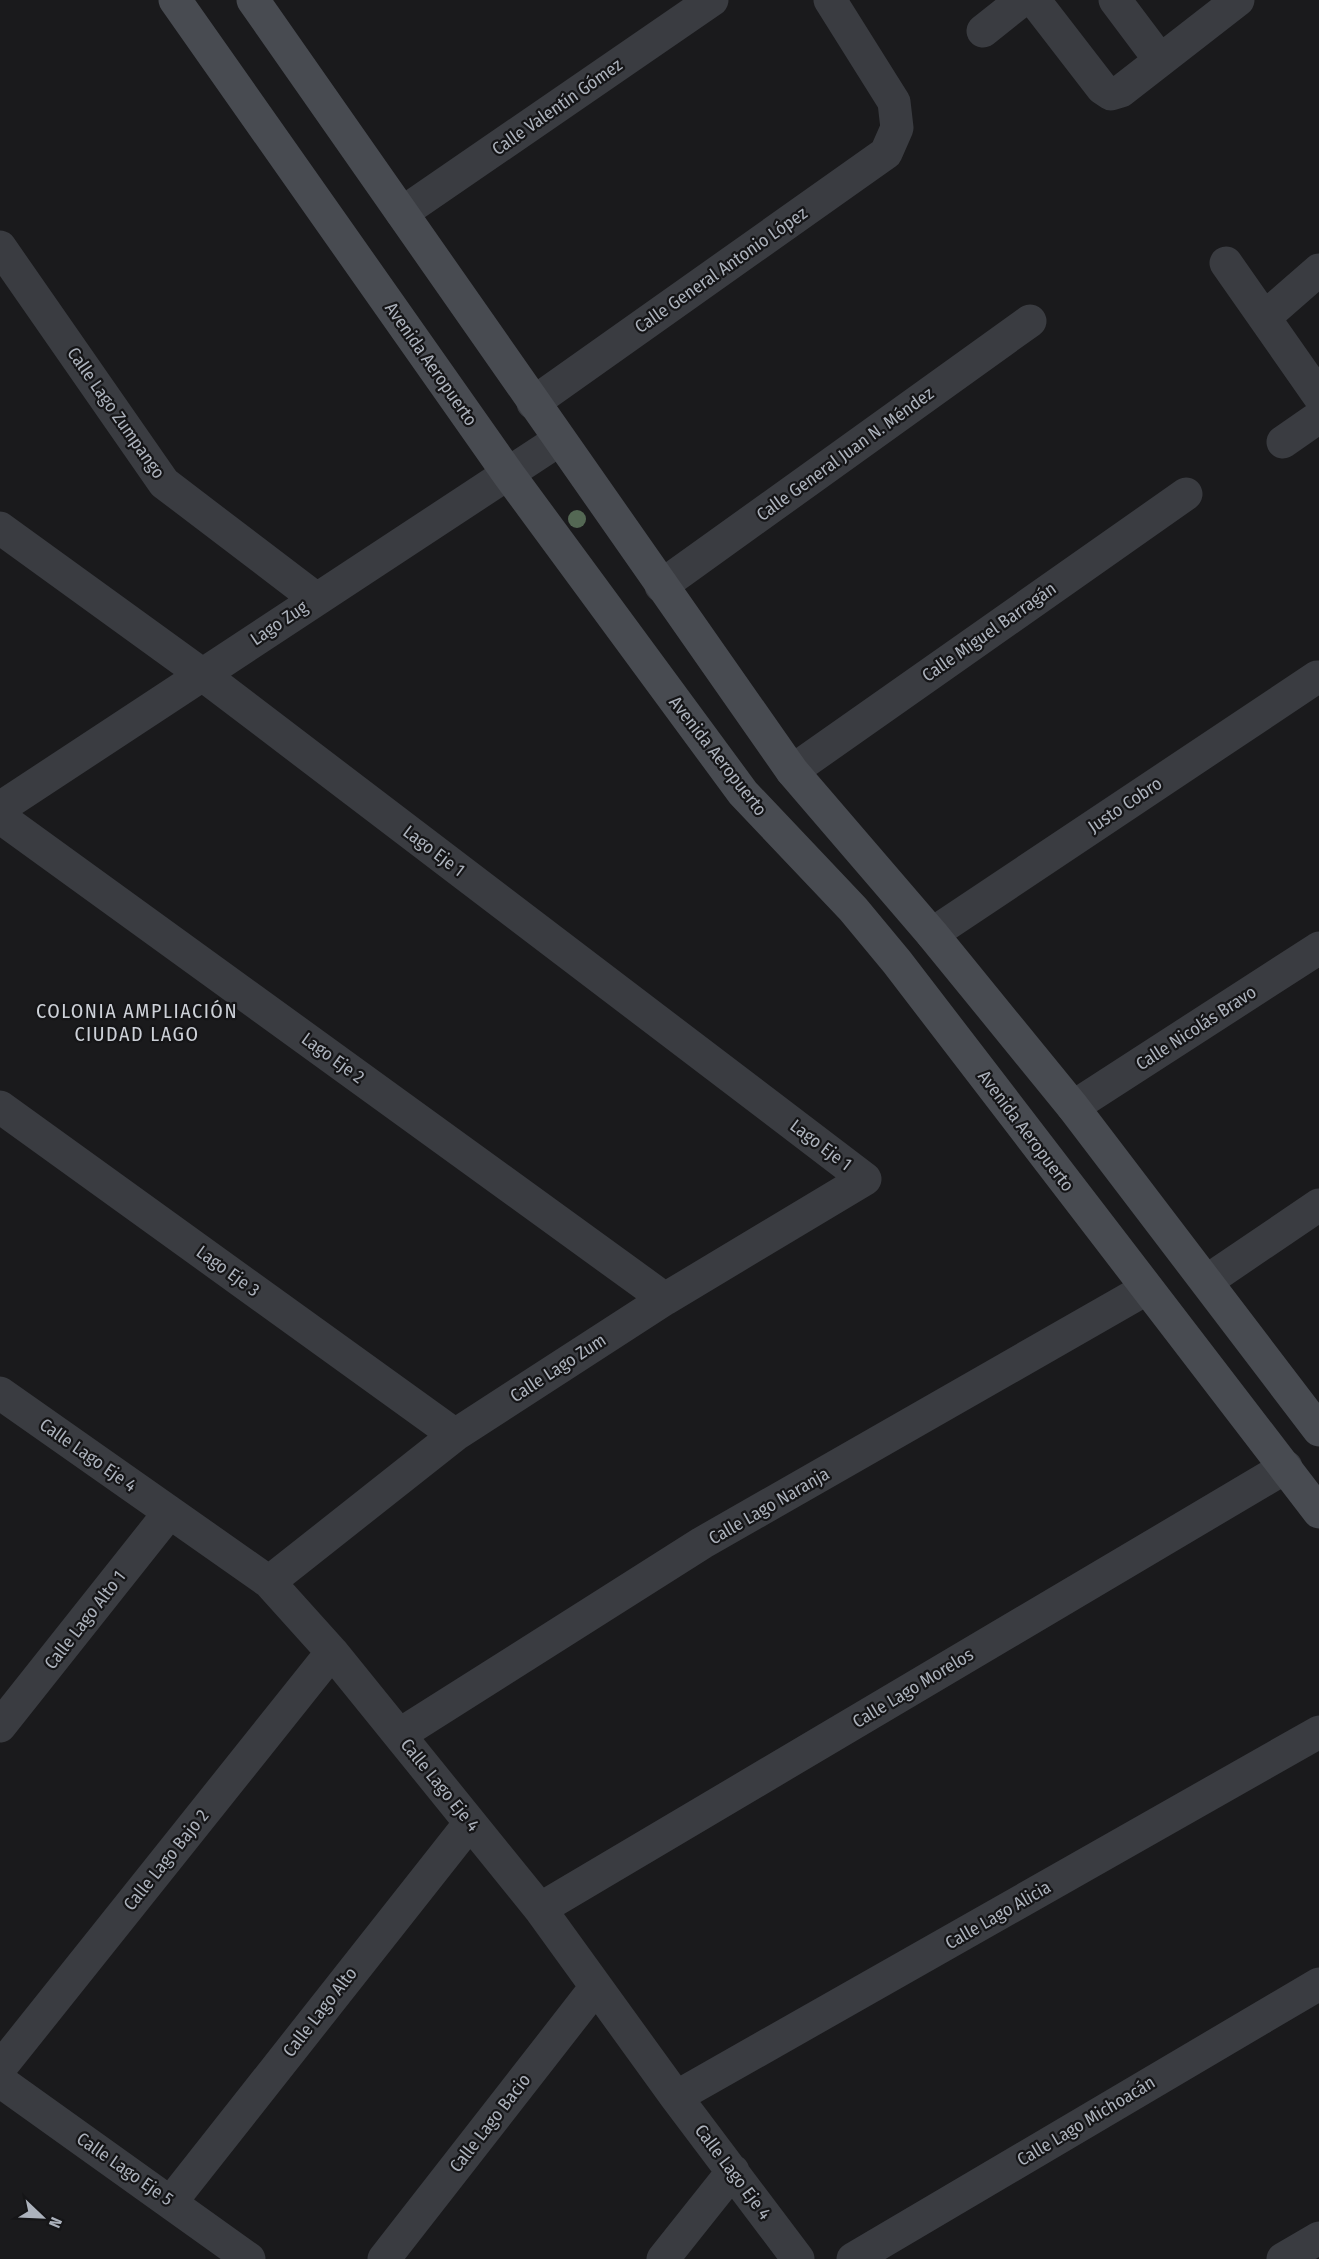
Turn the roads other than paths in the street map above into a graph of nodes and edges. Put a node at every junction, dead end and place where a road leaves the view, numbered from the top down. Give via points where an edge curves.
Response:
1 (175, 0) edge
2 (253, 0) edge
3 (712, 0) edge
4 (830, 0) edge
5 (1022, 0) edge
6 (1034, 0) edge
7 (1115, 0) edge
8 (1238, 0) edge
9 (983, 31) dead end
10 (1160, 60) junction
11 (402, 213) junction
12 (0, 247) edge
13 (1226, 263) dead end
14 (1317, 275) edge
15 (1265, 316) junction
16 (1029, 321) dead end
17 (1319, 396) edge
18 (533, 403) junction
19 (1319, 417) edge
20 (559, 440) junction
21 (1282, 442) dead end
22 (509, 475) junction
23 (1186, 494) dead end
24 (0, 528) edge
25 (661, 586) junction
26 (315, 598) junction
27 (203, 675) junction
28 (1317, 677) dead end
29 (792, 771) junction
30 (0, 808) edge
31 (0, 817) edge
32 (886, 880) junction
33 (853, 909) junction
34 (932, 934) junction
35 (1319, 948) edge
36 (0, 1107) edge
37 (1073, 1107) junction
38 (865, 1179) joint
39 (1319, 1205) edge
40 (1207, 1281) junction
41 (1146, 1289) junction
42 (665, 1299) junction
43 (0, 1393) edge
44 (1319, 1430) edge
45 (455, 1435) junction
46 (1286, 1467) junction
47 (1319, 1512) edge
48 (169, 1513) junction
49 (269, 1582) junction
50 (332, 1652) junction
51 (0, 1726) edge
52 (1319, 1732) edge
53 (399, 1735) junction
54 (470, 1823) junction
55 (540, 1909) junction
56 (1319, 1984) edge
57 (596, 1987) junction
58 (0, 2068) edge
59 (0, 2081) edge
60 (676, 2097) junction
61 (733, 2171) junction
62 (171, 2202) junction
63 (1319, 2238) edge
64 (249, 2259) edge
65 (384, 2259) edge
66 (663, 2259) edge
67 (798, 2259) edge
68 (853, 2259) edge
69 (1283, 2259) edge

1 - 22 street, Avenida Aeropuerto
2 - 11 street
3 - 11 street, Calle Valentín Gómez
4 - 18 street, Calle General Antonio López via 894,102 897,128 886,153
5 - 9 street
6 - 10 street via 1101,88 1111,94 1121,91
7 - 10 street
8 - 10 street
11 - 18 street
12 - 26 street, Calle Lago Zumpango via 164,483
13 - 15 street
14 - 15 street
15 - 17 street
16 - 25 street, Calle General Juan N. Méndez
18 - 20 street
19 - 21 street
20 - 22 street, Lago Zug
20 - 25 street
22 - 26 street, Lago Zug
22 - 33 street, Avenida Aeropuerto via 742,793
23 - 29 street, Calle Miguel Barragán
24 - 27 street, Lago Eje 1
25 - 29 street
26 - 27 street, Lago Zug
27 - 30 street, Lago Zug
27 - 38 street, Lago Eje 1
28 - 34 street, Justo Cobro
29 - 32 street
31 - 42 street, Lago Eje 2
32 - 33 street
32 - 34 street
33 - 41 street, Avenida Aeropuerto
34 - 37 street
35 - 37 street, Calle Nicolás Bravo
36 - 45 street, Lago Eje 3
37 - 40 street
38 - 42 street, Calle Lago Zum
39 - 40 street
40 - 44 street
41 - 46 street, Avenida Aeropuerto
41 - 53 street, Calle Lago Naranja via 702,1544
42 - 45 street, Calle Lago Zum
43 - 48 street, Calle Lago Eje 4
45 - 49 street, Calle Lago Zum
46 - 47 street, Avenida Aeropuerto
46 - 55 street, Calle Lago Morelos
48 - 49 street, Calle Lago Eje 4
48 - 51 street, Calle Lago Alto 1
49 - 50 street, Calle Lago Eje 4
50 - 53 street, Calle Lago Eje 4
50 - 58 street, Calle Lago Bajo 2
52 - 60 street, Calle Lago Alicia
53 - 54 street, Calle Lago Eje 4
54 - 55 street, Calle Lago Eje 4
54 - 62 street, Calle Lago Alto
55 - 57 street, Calle Lago Eje 4
56 - 68 street, Calle Lago Michoacán
57 - 60 street, Calle Lago Eje 4
57 - 65 street, Calle Lago Bacio
59 - 62 street, Calle Lago Eje 5
60 - 61 street, Calle Lago Eje 4
61 - 66 street
61 - 67 street, Calle Lago Eje 4
62 - 64 street, Calle Lago Eje 5
63 - 69 street

